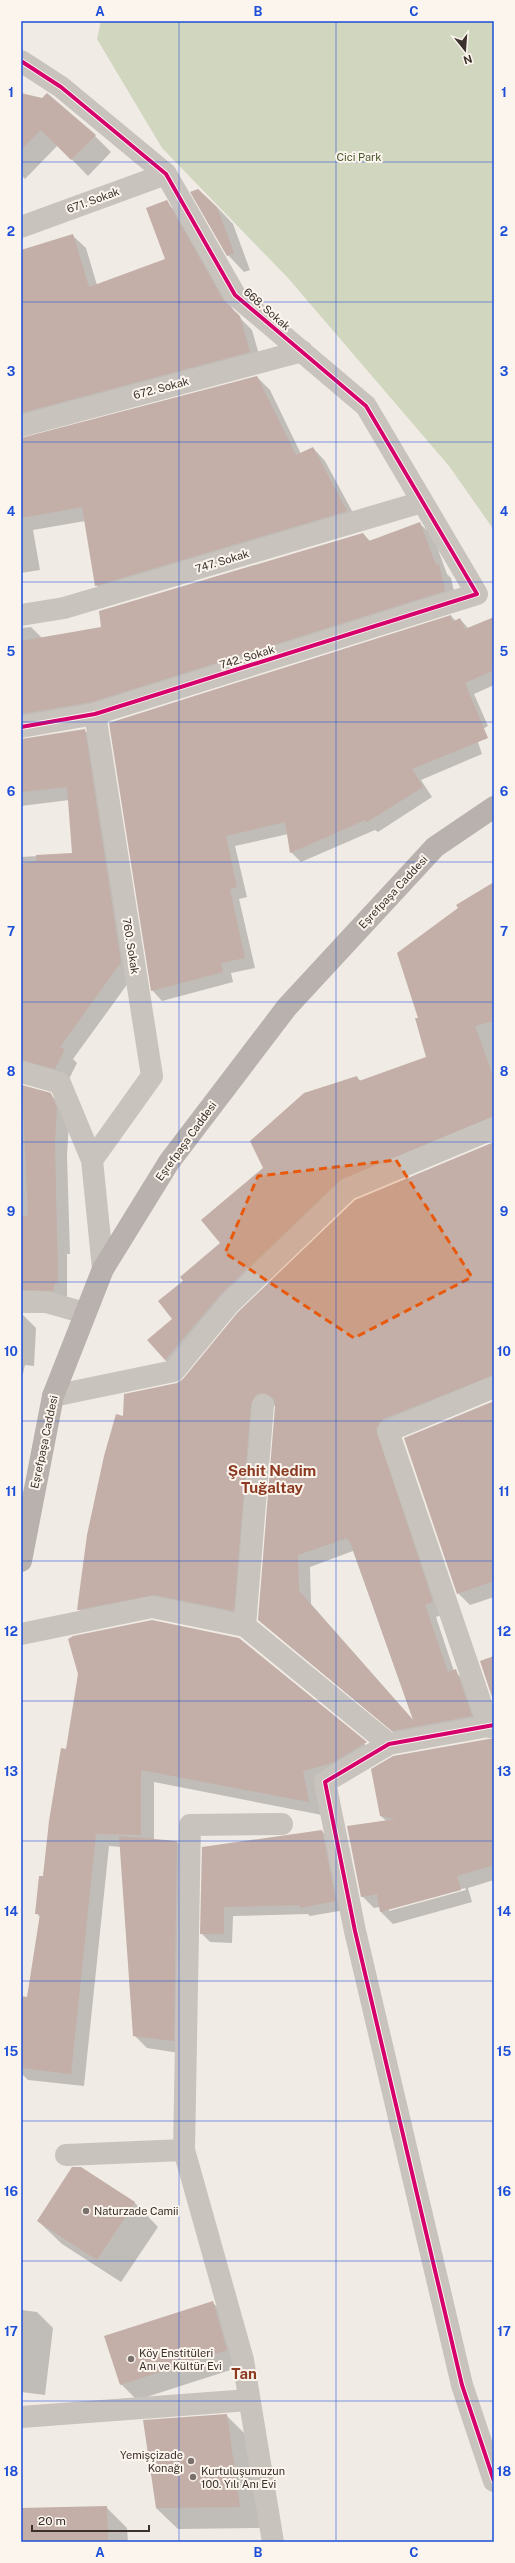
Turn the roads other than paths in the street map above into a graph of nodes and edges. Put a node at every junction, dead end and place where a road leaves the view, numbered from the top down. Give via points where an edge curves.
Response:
1 (21, 61) edge
2 (166, 174) junction
3 (21, 227) edge
4 (302, 351) junction
5 (21, 426) edge
6 (422, 502) junction
7 (477, 594) joint
8 (21, 615) edge
9 (95, 714) junction
10 (21, 727) edge
11 (494, 807) edge
12 (21, 1072) edge
13 (494, 1128) edge
14 (92, 1160) junction
15 (103, 1269) junction
16 (21, 1302) edge
17 (85, 1313) junction
18 (494, 1388) edge
19 (53, 1396) junction
20 (263, 1405) dead end
21 (21, 1561) edge
22 (245, 1626) junction
23 (21, 1634) edge
24 (492, 1726) edge
25 (389, 1744) junction
26 (282, 1824) dead end
27 (184, 2150) junction
28 (66, 2155) dead end
29 (249, 2400) junction
30 (21, 2417) edge
31 (494, 2481) edge
32 (273, 2542) edge

1 - 2 street, 668. Sokak via 61,87
2 - 3 street, 671. Sokak
2 - 4 street, 668. Sokak via 235,294
4 - 5 street, 672. Sokak
4 - 6 street, 668. Sokak via 366,406
6 - 7 street, 668. Sokak
6 - 8 street, 747. Sokak via 64,608
7 - 9 street, 742. Sokak
9 - 10 street, 742. Sokak
9 - 14 street, 760. Sokak via 152,1076
11 - 15 main road, Eşrefpaşa Caddesi via 435,847 287,1007 169,1162
12 - 14 street via 60,1083
13 - 19 street via 348,1189 228,1304 174,1371
14 - 15 street
15 - 17 main road, Eşrefpaşa Caddesi
16 - 17 street via 46,1302
17 - 19 main road, Eşrefpaşa Caddesi
18 - 24 street via 388,1431
19 - 21 main road, Eşrefpaşa Caddesi
20 - 22 street
22 - 23 street via 152,1607
22 - 25 street
24 - 25 street
25 - 31 street via 325,1782 355,1931 460,2378
26 - 27 street via 190,1825
27 - 28 street
27 - 29 street via 243,2360
29 - 30 street
29 - 32 street

